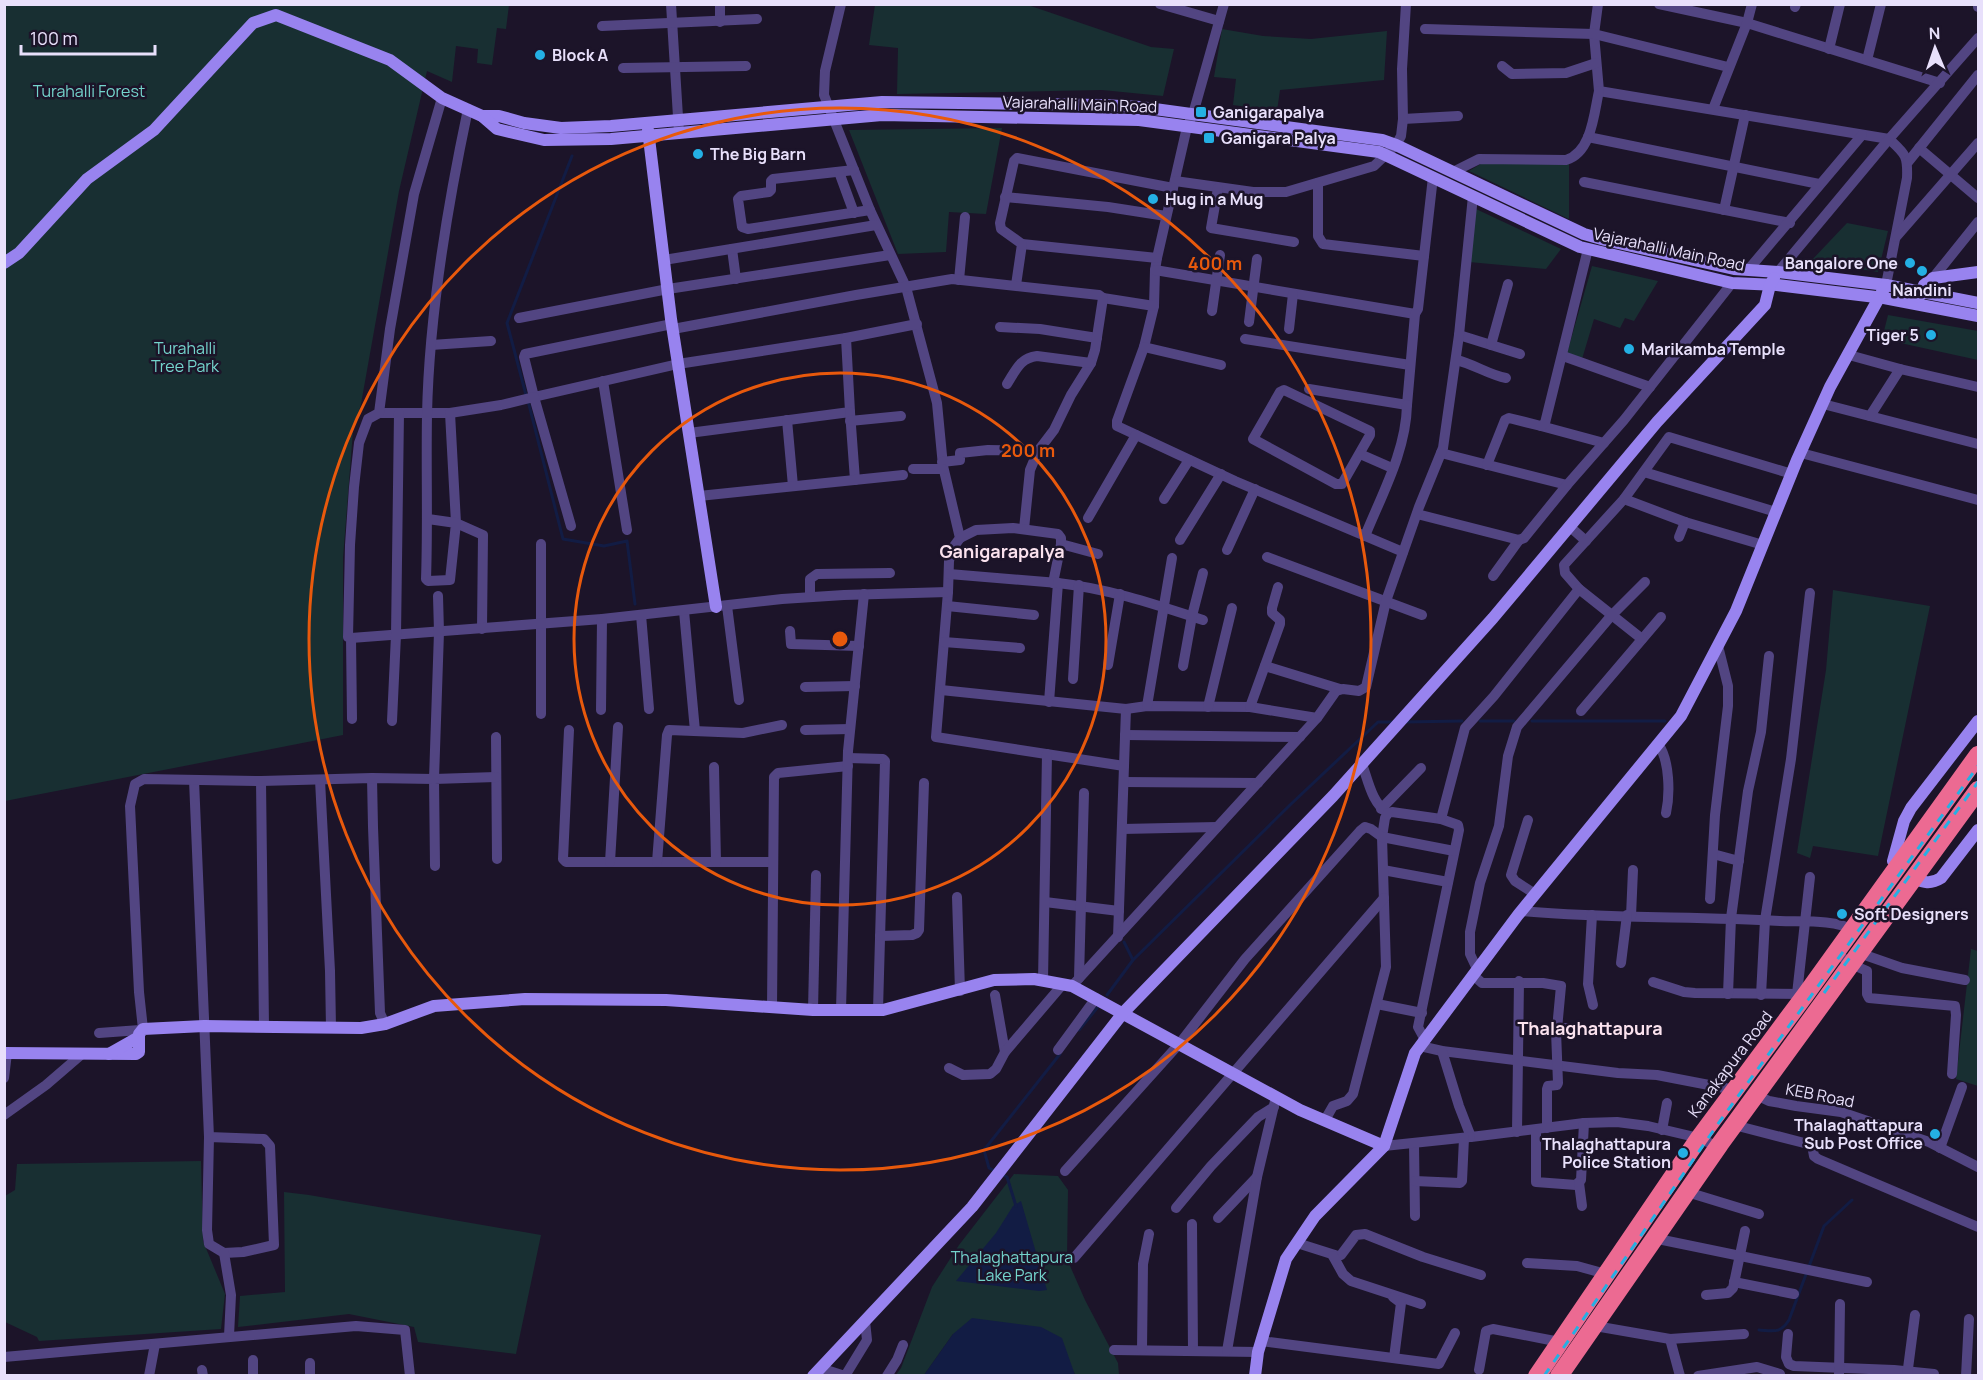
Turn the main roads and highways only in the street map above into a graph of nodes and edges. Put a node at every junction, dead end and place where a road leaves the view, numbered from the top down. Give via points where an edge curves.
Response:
1 (1978, 755) edge
2 (1978, 790) edge
3 (1905, 873) junction
4 (1537, 1376) edge
5 (1559, 1376) edge

1 - 3 highway, Kanakapura Road
2 - 3 highway, Kanakapura Road
3 - 4 highway, Kanakapura Road via 1852,930 1802,994
3 - 5 highway, Kanakapura Road via 1855,958 1653,1238

